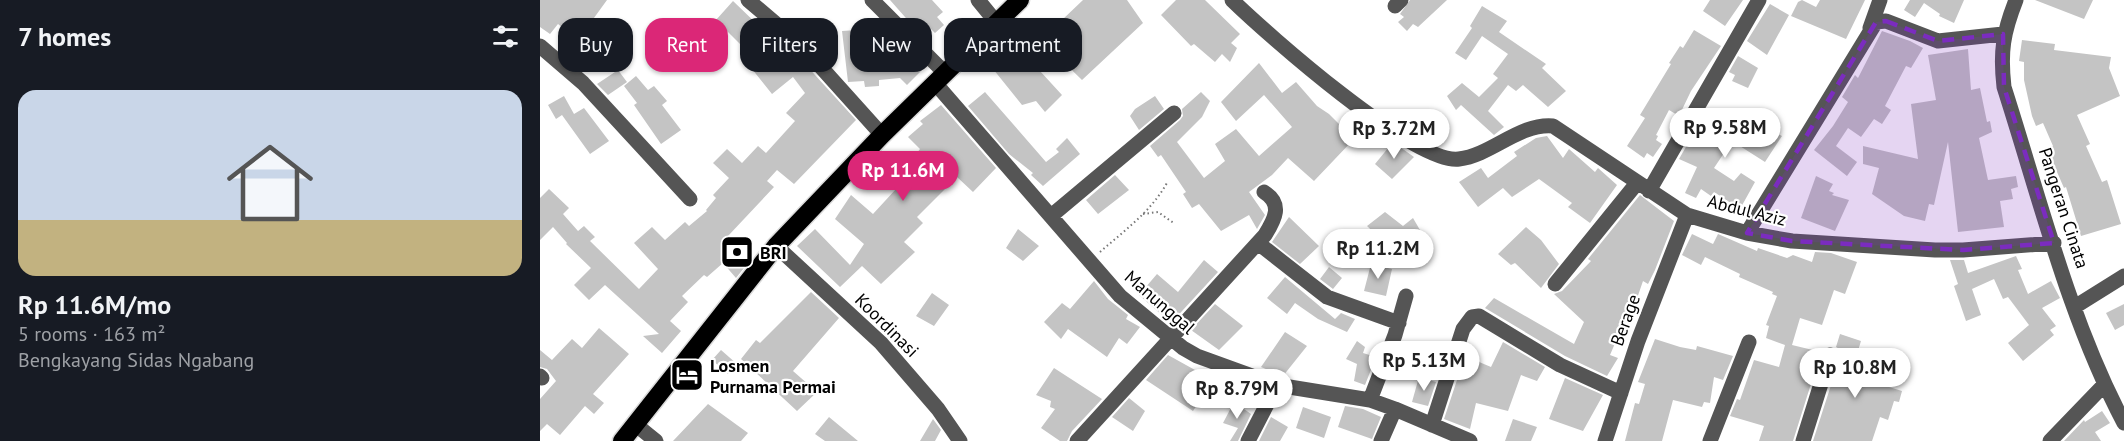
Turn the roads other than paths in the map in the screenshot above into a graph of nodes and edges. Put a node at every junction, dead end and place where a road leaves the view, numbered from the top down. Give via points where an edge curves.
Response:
1 (748, 0) edge
2 (872, 0) edge
3 (978, 0) edge
4 (1020, 0) edge
5 (1232, 0) edge
6 (1760, 0) edge
7 (1880, 0) edge
8 (2016, 0) edge
9 (993, 18) edge
10 (1000, 18) edge
11 (1870, 29) junction
12 (2003, 34) junction
13 (540, 46) edge
14 (946, 72) edge
15 (940, 78) junction
16 (1174, 113) dead end
17 (882, 135) junction
18 (1643, 187) junction
19 (1264, 192) dead end
20 (690, 199) dead end
21 (1687, 215) junction
22 (1051, 216) junction
23 (1747, 233) junction
24 (1258, 243) junction
25 (2054, 243) junction
26 (776, 246) junction
27 (2124, 276) edge
28 (1555, 284) dead end
29 (1406, 296) dead end
30 (2076, 306) junction
31 (1399, 323) junction
32 (1171, 340) junction
33 (1749, 342) dead end
34 (1830, 355) dead end
35 (1277, 385) junction
36 (2104, 385) junction
37 (1621, 393) junction
38 (1370, 400) junction
39 (1395, 408) junction
40 (2124, 423) edge
41 (635, 424) junction
42 (1432, 425) junction
43 (622, 441) edge
44 (656, 441) edge
45 (960, 441) edge
46 (1077, 441) edge
47 (1248, 441) edge
48 (1381, 441) edge
49 (1470, 441) edge
50 (1605, 441) edge
51 (1710, 441) edge
52 (1803, 441) edge
53 (2050, 441) edge

1 - 17 street via 802,46
2 - 15 street, Manunggal
3 - 9 street
4 - 10 highway
5 - 18 street, Abdul Aziz via 1376,119 1438,157 1460,159 1538,126 1553,126
6 - 18 street
7 - 11 street
8 - 12 street, Pangeran Cinata
11 - 12 street via 1879,21 1886,21 1938,41
11 - 23 street
12 - 25 street, Pangeran Cinata via 2004,87
13 - 20 street via 583,83
14 - 15 highway
15 - 17 highway
15 - 22 street, Manunggal
16 - 22 street
17 - 26 highway
18 - 21 street, Abdul Aziz
18 - 28 street
19 - 24 street via 1277,207 1272,224
21 - 23 street, Abdul Aziz
21 - 37 street, Berage
22 - 32 street, Manunggal via 1120,296
23 - 25 street, Abdul Aziz via 1792,241 1935,250
24 - 31 street via 1327,297
24 - 32 street
25 - 30 street, Pangeran Cinata
26 - 41 highway
26 - 45 street, Koordinasi via 881,343
27 - 30 street
29 - 31 street
30 - 36 street, Pangeran Cinata
31 - 38 street
32 - 35 street, Manunggal via 1197,356
32 - 46 street
33 - 51 street
34 - 52 street
35 - 38 street, Manunggal
35 - 47 street
36 - 40 street, Pangeran Cinata
36 - 53 street
37 - 42 street via 1560,365 1479,316 1472,317 1463,329
37 - 50 street, Berage
38 - 39 street, Manunggal
39 - 42 street, Manunggal
39 - 48 street
41 - 43 highway
41 - 44 street
42 - 49 street, Manunggal

